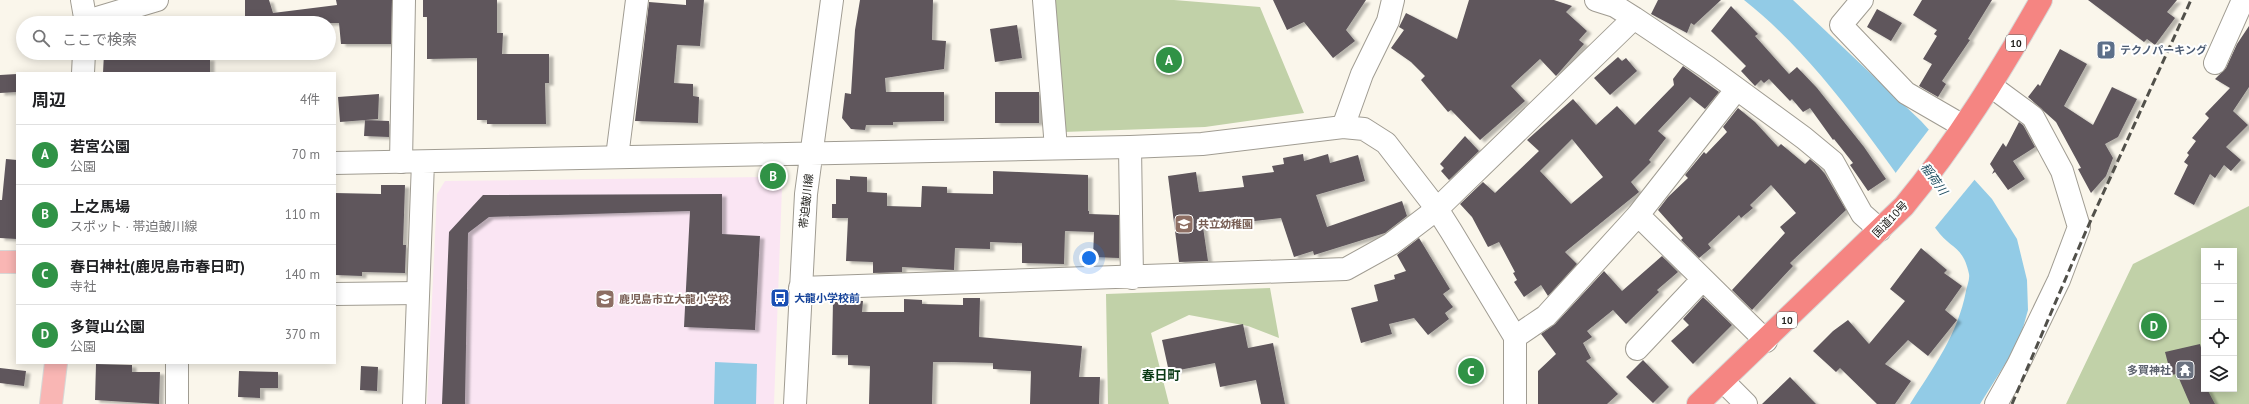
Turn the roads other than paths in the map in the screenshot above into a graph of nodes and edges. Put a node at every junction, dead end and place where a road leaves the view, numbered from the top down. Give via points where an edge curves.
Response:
1 (157, 0) edge
2 (404, 0) edge
3 (637, 0) edge
4 (832, 0) edge
5 (1044, 0) edge
6 (1393, 0) edge
7 (1596, 0) edge
8 (1862, 0) edge
9 (2041, 0) edge
10 (2243, 12) edge
11 (85, 14) edge
12 (1634, 18) junction
13 (84, 60) edge
14 (2215, 64) dead end
15 (83, 72) edge
16 (1991, 86) junction
17 (1736, 90) junction
18 (1343, 127) junction
19 (1960, 129) junction
20 (1130, 147) junction
21 (1056, 148) junction
22 (812, 153) junction
23 (617, 157) junction
24 (402, 162) junction
25 (423, 162) junction
26 (336, 163) edge
27 (1437, 209) junction
28 (1638, 215) junction
29 (1880, 230) junction
30 (0, 262) edge
31 (16, 262) edge
32 (1132, 278) junction
33 (1702, 280) junction
34 (800, 288) junction
35 (418, 293) junction
36 (336, 294) edge
37 (1515, 337) junction
38 (1766, 341) junction
39 (1637, 349) dead end
40 (56, 364) edge
41 (177, 364) edge
42 (1723, 380) junction
43 (51, 404) edge
44 (176, 404) edge
45 (414, 404) edge
46 (795, 404) edge
47 (1515, 404) edge
48 (1698, 404) edge
49 (1746, 404) edge
50 (1996, 404) edge

1 - 11 street
2 - 24 street
3 - 23 street
4 - 22 street, 帯迫皷川線
5 - 21 street
6 - 18 street via 1388,21 1362,74
7 - 12 street via 1615,6
8 - 19 street via 1841,25 1906,93
9 - 16 highway, 国道10号 / 10
10 - 14 street
12 - 17 street via 1707,67
12 - 27 street
13 - 15 street
16 - 19 highway, 国道10号 / 10
16 - 50 street via 2033,117 2062,170 2079,227 2059,280
17 - 28 street
17 - 29 street via 1833,162 1862,214
18 - 20 street via 1202,144
18 - 27 street via 1364,129 1386,143
19 - 29 highway, 国道10号 / 10 via 1927,178
20 - 21 street
20 - 32 street
21 - 22 street
22 - 23 street
22 - 34 street, 帯迫皷川線 via 806,194
23 - 25 street
24 - 25 street
24 - 26 street
25 - 35 street
27 - 32 street via 1391,244 1346,269
27 - 37 street
28 - 33 street
28 - 37 street via 1546,316
29 - 38 highway, 国道10号 / 10
30 - 31 main road
32 - 34 street
33 - 38 street
33 - 39 street
34 - 46 street, 帯迫皷川線
35 - 36 street
35 - 45 street
37 - 47 street
38 - 42 highway, 国道10号 / 10
40 - 43 main road
41 - 44 street
42 - 48 highway, 国道10号 / 10
42 - 49 street

